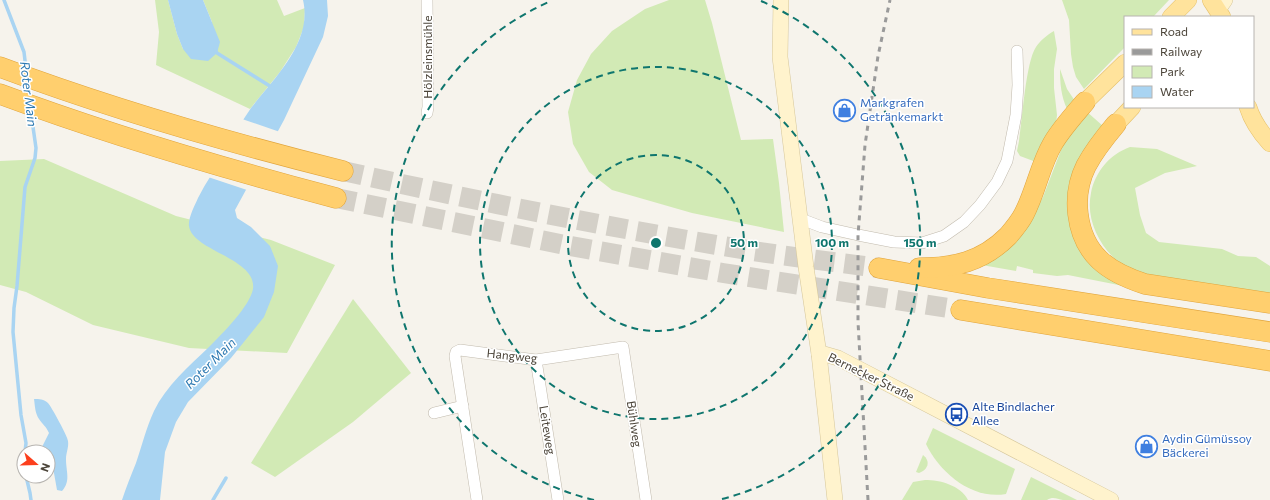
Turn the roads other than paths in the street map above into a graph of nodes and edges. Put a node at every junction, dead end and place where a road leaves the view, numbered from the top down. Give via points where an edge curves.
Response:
1 (427, 0) edge
2 (780, 0) edge
3 (1188, 0) edge
4 (1172, 16) edge
5 (1016, 51) dead end
6 (1124, 64) edge
7 (5, 69) edge
8 (8, 97) edge
9 (1085, 102) joint
10 (1131, 108) edge
11 (1248, 108) edge
12 (427, 113) dead end
13 (1116, 124) joint
14 (1270, 143) edge
15 (343, 171) tunnel mouth
16 (336, 198) tunnel mouth
17 (801, 219) junction
18 (1270, 303) edge
19 (960, 310) tunnel mouth
20 (1270, 332) edge
21 (623, 347) joint
22 (819, 354) junction
23 (536, 360) junction
24 (1270, 360) edge
25 (463, 406) junction
26 (434, 413) dead end
27 (477, 500) edge
28 (558, 500) edge
29 (646, 500) edge
30 (834, 500) edge
31 (1111, 500) edge

1 - 12 street, Hölzleinsmühle
2 - 17 street, Bernecker Straße via 780,57
3 - 4 main road
5 - 17 street via 1016,115 1007,161 997,182 964,222 944,236 922,243 894,242 858,235 822,227
6 - 9 main road
7 - 15 highway via 158,120
8 - 16 highway via 93,127 274,182
9 - 20 highway via 1052,144 1024,214 1016,227 992,250 980,258 961,264 935,268 879,268
10 - 13 main road
11 - 14 main road
13 - 18 highway via 1086,167 1077,199 1083,236 1094,256 1118,273 1145,284
17 - 22 street, Bernecker Straße
19 - 24 highway
21 - 23 street, Hangweg
21 - 29 street, Bühlweg
22 - 30 street
22 - 31 street, Bernecker Straße via 838,358
23 - 25 street, Hangweg via 460,350 456,352
23 - 28 street, Leiteweg
25 - 26 street
25 - 27 street, Hangweg

